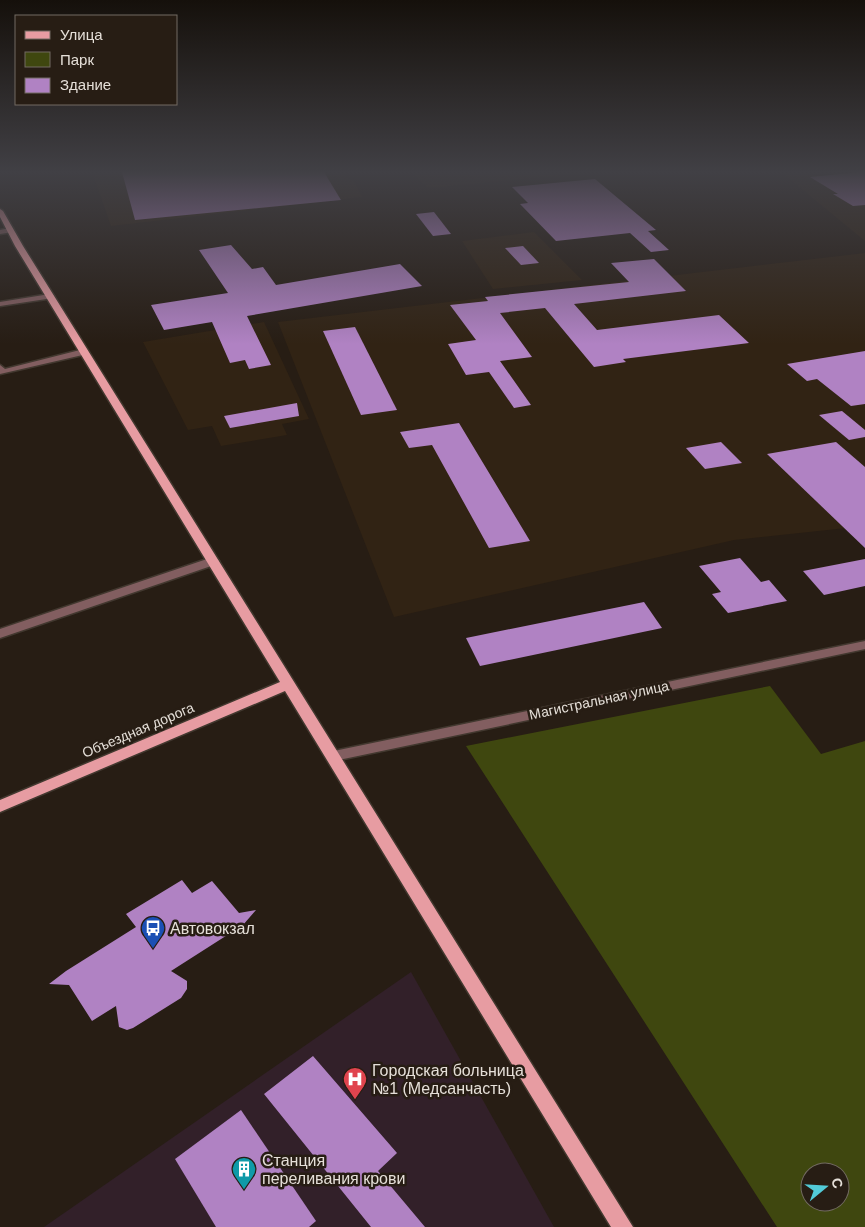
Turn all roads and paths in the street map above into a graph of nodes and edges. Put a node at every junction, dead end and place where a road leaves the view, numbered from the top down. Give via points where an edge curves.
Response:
1 (5, 231) edge
2 (50, 296) junction
3 (0, 304) edge
4 (84, 352) junction
5 (1, 370) edge
6 (213, 561) junction
7 (0, 634) edge
8 (865, 645) edge
9 (289, 684) junction
10 (334, 756) junction
11 (0, 806) edge
12 (623, 1227) edge

1 - 2 main road
2 - 3 street
2 - 4 main road
4 - 5 street
4 - 6 main road
6 - 7 street
6 - 9 main road
8 - 10 street, Магистральная улица
9 - 10 main road
9 - 11 main road, Объездная дорога
10 - 12 main road

